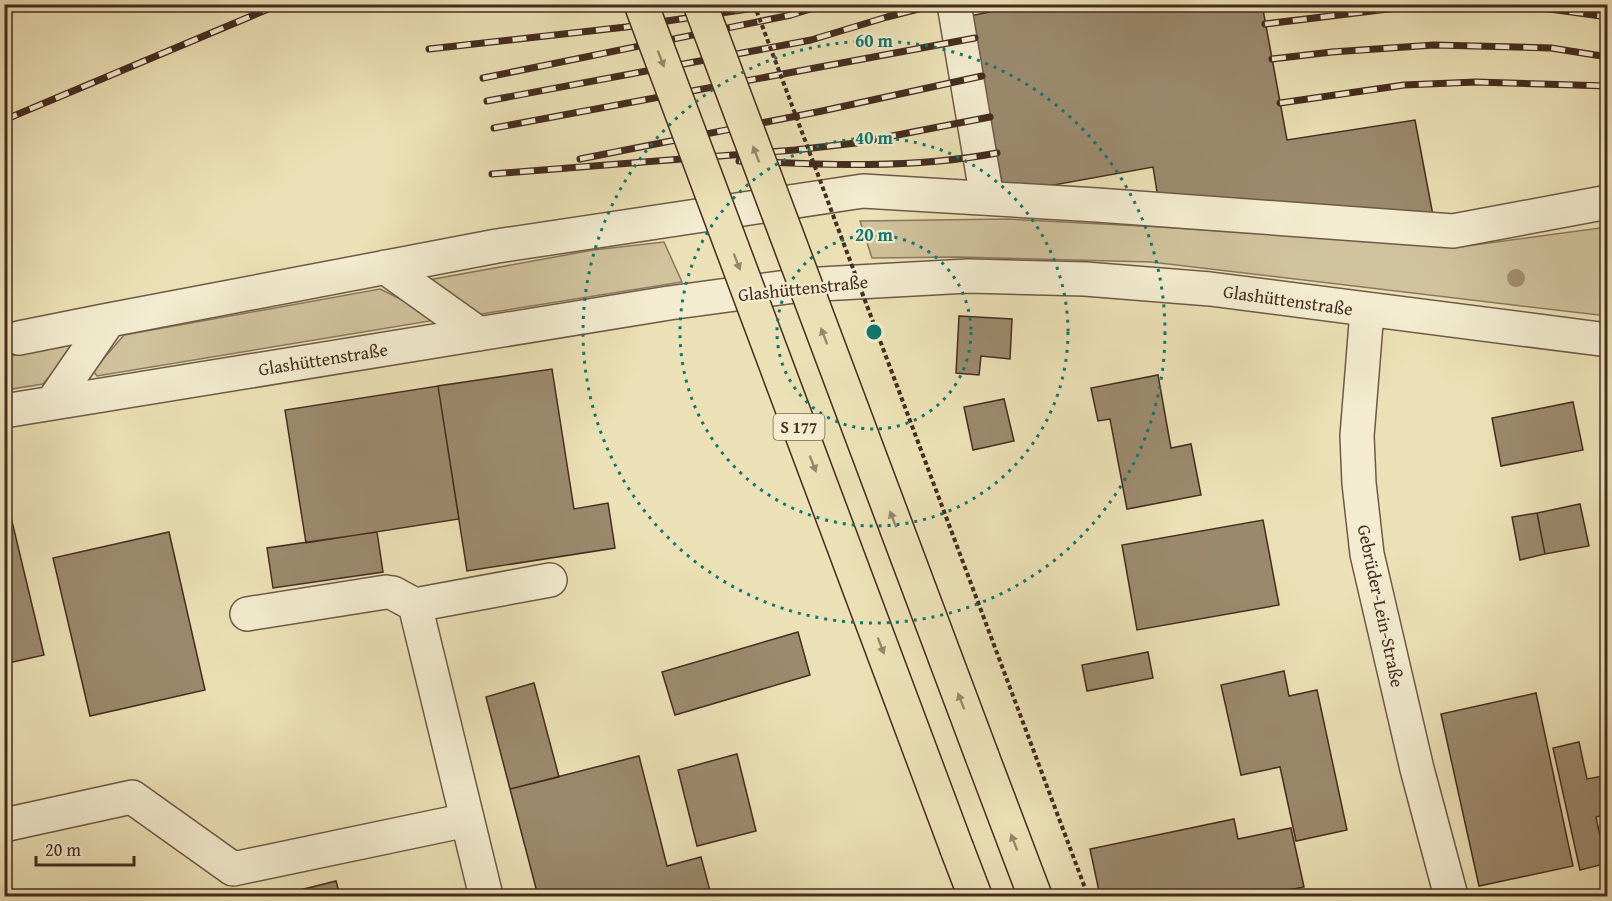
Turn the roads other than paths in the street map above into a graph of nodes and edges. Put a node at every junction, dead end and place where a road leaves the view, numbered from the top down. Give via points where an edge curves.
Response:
1 (641, 4) edge
2 (700, 4) edge
3 (954, 4) edge
4 (987, 198) junction
5 (1608, 202) edge
6 (385, 267) junction
7 (1367, 310) junction
8 (109, 320) junction
9 (480, 334) junction
10 (19, 338) dead end
11 (1608, 340) edge
12 (52, 403) junction
13 (4, 411) edge
14 (550, 580) dead end
15 (415, 605) junction
16 (247, 614) dead end
17 (467, 820) junction
18 (4, 825) edge
19 (486, 897) edge
20 (975, 897) edge
21 (1035, 897) edge
22 (1451, 897) edge

1 -> 20 highway, S 177, bridge
21 -> 2 highway, bridge
3 - 4 street
4 - 5 street via 1453,231
4 - 6 street via 863,191 497,246
6 - 8 street
6 - 9 street
7 - 9 street, Glashüttenstraße via 1210,289 1085,279 968,276 802,285
7 - 11 street, Glashüttenstraße
7 - 22 street, Gebrüder-Lein-Straße via 1358,436 1367,554
8 - 10 street
8 - 12 street
9 - 12 street, Glashüttenstraße
12 - 13 street, Glashüttenstraße
14 - 15 street
15 - 16 street via 386,592
15 - 17 street
17 - 18 street via 233,869 132,797
17 - 19 street

